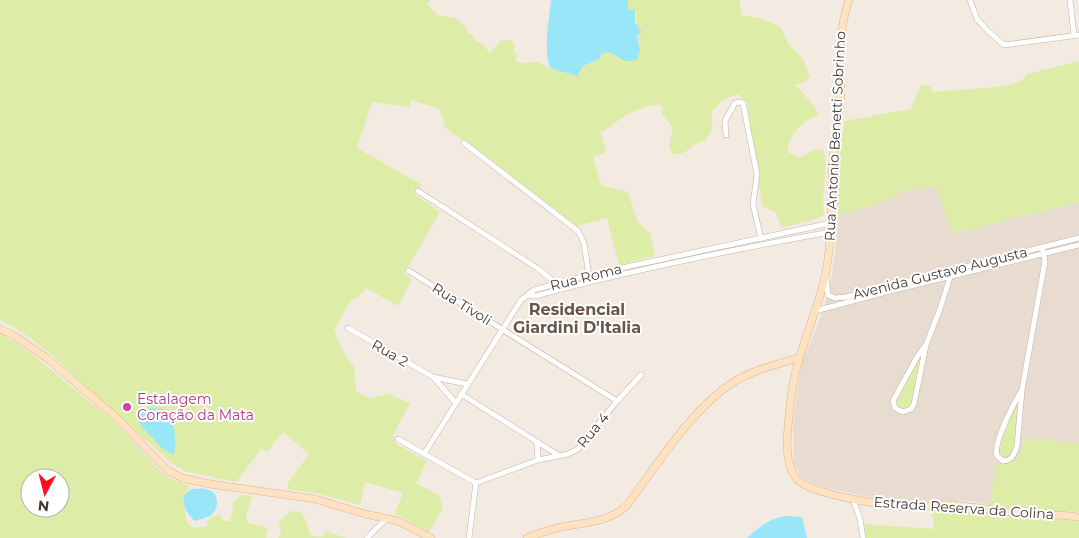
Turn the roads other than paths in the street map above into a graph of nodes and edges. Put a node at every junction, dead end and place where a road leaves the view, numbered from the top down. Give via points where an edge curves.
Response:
1 (849, 0) edge
2 (970, 0) edge
3 (1070, 0) edge
4 (1076, 35) edge
5 (726, 135) dead end
6 (464, 143) dead end
7 (418, 191) dead end
8 (831, 223) junction
9 (830, 232) junction
10 (760, 238) junction
11 (1079, 238) edge
12 (762, 244) junction
13 (1079, 245) edge
14 (1042, 247) junction
15 (707, 249) junction
16 (1044, 254) junction
17 (709, 256) junction
18 (826, 268) junction
19 (952, 269) junction
20 (409, 272) dead end
21 (589, 275) junction
22 (951, 276) junction
23 (590, 282) junction
24 (559, 286) junction
25 (816, 311) junction
26 (348, 328) dead end
27 (0, 329) edge
28 (502, 329) junction
29 (926, 345) junction
30 (798, 358) junction
31 (641, 375) dead end
32 (433, 377) junction
33 (467, 384) junction
34 (1022, 390) junction
35 (460, 394) junction
36 (617, 401) junction
37 (456, 402) junction
38 (398, 439) dead end
39 (537, 442) junction
40 (424, 454) junction
41 (558, 455) junction
42 (538, 460) junction
43 (476, 483) junction
44 (853, 498) junction
45 (1079, 517) edge
46 (387, 518) junction
47 (419, 532) junction
48 (541, 536) edge
49 (367, 538) edge
50 (427, 538) edge
51 (430, 538) edge
52 (470, 538) edge
53 (527, 538) edge
54 (863, 538) edge

1 - 8 street, Rua Antonio Benetti Sobrinho via 841,29 841,89 833,154
2 - 4 street via 977,19 1004,45
3 - 4 street
5 - 10 street via 726,117 735,103 743,103 757,175 753,204
6 - 21 street via 578,232 584,243
7 - 24 street via 537,268
8 - 9 street, Rua Antonio Benetti Sobrinho
8 - 10 street, Rua Roma
9 - 12 street, Rua Roma
9 - 18 street, Rua Antonio Benetti Sobrinho
10 - 12 street
10 - 15 street, Rua Roma
11 - 14 street, Avenida Gustavo Augusta
12 - 17 street, Rua Roma
13 - 16 street, Avenida Gustavo Augusta
14 - 16 street
14 - 19 street, Avenida Gustavo Augusta
15 - 17 street
15 - 21 street, Rua Roma
16 - 22 street, Avenida Gustavo Augusta
16 - 34 street
17 - 23 street, Rua Roma
18 - 19 street, Avenida Gustavo Augusta via 828,295 835,298
18 - 25 street, Rua Antonio Benetti Sobrinho
19 - 22 street
20 - 28 street, Rua Tivoli
21 - 23 street
21 - 24 street, Rua Roma
22 - 25 street, Avenida Gustavo Augusta
22 - 29 street
23 - 24 street, Rua Roma
24 - 28 street, Rua Roma via 534,290 527,295
25 - 30 street, Rua Antonio Benetti Sobrinho
26 - 32 street, Rua 2
27 - 46 street via 48,359 118,419 158,462 175,475 202,483 307,497
28 - 33 street
28 - 36 street, Rua Tivoli
29 - 29 street via 894,401 894,408 902,412 914,404
30 - 44 street, Estrada Reserva da Colina via 787,434 789,466 806,485
30 - 48 street via 749,374 722,390 689,422 627,505 614,516 561,527
31 - 36 street, Rua 4
32 - 33 street, Rua 2
32 - 37 street, Rua 2
33 - 35 street
34 - 34 street via 1010,410 996,447 996,456 1003,461 1016,452
35 - 37 street
35 - 39 street
36 - 41 street, Rua 4 via 578,450
37 - 40 street
38 - 40 street
39 - 41 street
39 - 42 street
40 - 43 street
41 - 42 street, Rua 4
42 - 43 street, Rua 4
43 - 52 street
44 - 45 street, Estrada Reserva da Colina via 892,506 949,505
44 - 54 street
46 - 47 street
46 - 49 street
47 - 50 street
47 - 51 street
48 - 53 street

